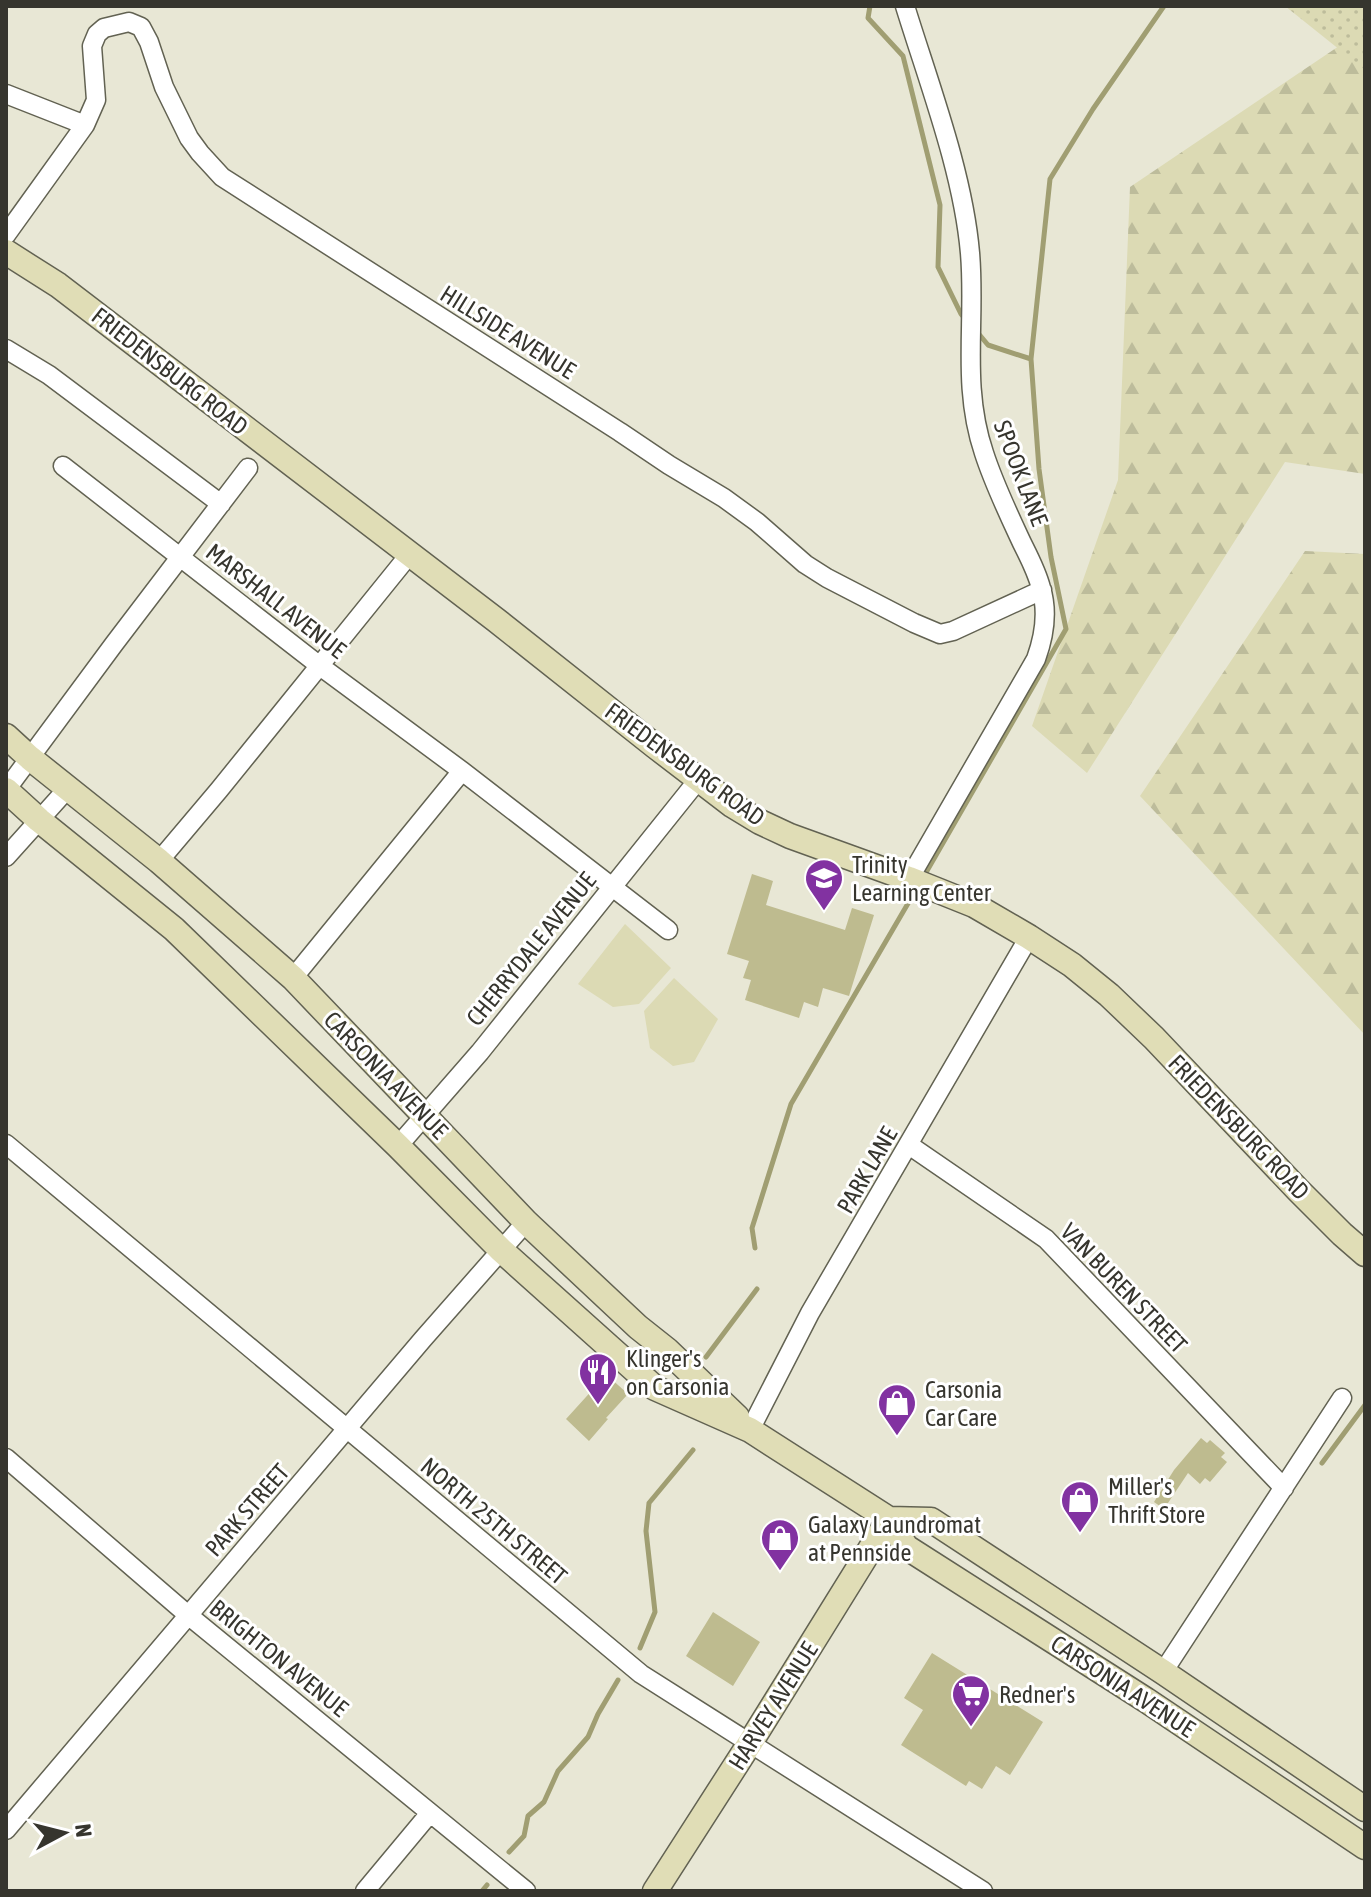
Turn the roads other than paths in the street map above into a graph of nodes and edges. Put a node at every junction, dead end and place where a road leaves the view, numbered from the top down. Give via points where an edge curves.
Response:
1 (905, 6) edge
2 (6, 94) edge
3 (85, 125) junction
4 (6, 235) edge
5 (6, 252) edge
6 (6, 349) edge
7 (63, 466) dead end
8 (248, 468) dead end
9 (221, 504) junction
10 (409, 555) junction
11 (179, 557) junction
12 (1042, 590) junction
13 (320, 666) junction
14 (6, 736) edge
15 (30, 758) junction
16 (462, 771) junction
17 (698, 780) junction
18 (68, 788) junction
19 (6, 790) edge
20 (39, 820) junction
21 (6, 857) edge
22 (159, 861) junction
23 (909, 879) junction
24 (612, 886) junction
25 (668, 930) dead end
26 (1029, 937) junction
27 (293, 978) junction
28 (425, 1116) junction
29 (6, 1144) edge
30 (909, 1145) junction
31 (398, 1146) junction
32 (526, 1222) junction
33 (501, 1250) junction
34 (1365, 1254) edge
35 (1342, 1398) dead end
36 (347, 1430) junction
37 (750, 1430) junction
38 (6, 1458) edge
39 (1284, 1488) junction
40 (889, 1519) junction
41 (188, 1615) junction
42 (1163, 1672) junction
43 (750, 1743) junction
44 (1365, 1809) edge
45 (430, 1813) junction
46 (8, 1823) edge
47 (1365, 1847) edge
48 (365, 1891) edge
49 (526, 1891) edge
50 (655, 1891) edge
51 (983, 1891) edge

1 - 12 street, SPOOK LANE via 964,210 972,304 969,362 977,429 995,486
2 - 3 street
3 - 4 street
3 - 12 street, HILLSIDE AVENUE via 96,100 92,46 97,34 129,22 141,27 189,138 222,177 724,498 816,571 940,634
5 - 10 street, FRIEDENSBURG ROAD via 58,285
6 - 9 street, MARSHALL AVENUE via 49,375
7 - 11 street, MARSHALL AVENUE
8 - 9 street
9 - 11 street
10 - 13 street
10 - 17 street, FRIEDENSBURG ROAD
11 - 13 street, MARSHALL AVENUE
11 - 15 street
12 - 23 street, SPOOK LANE via 1044,622 1036,659
13 - 16 street, MARSHALL AVENUE
13 - 22 street
14 - 15 street, CARSONIA AVENUE
15 - 18 street, CARSONIA AVENUE
15 - 19 street
16 - 24 street, MARSHALL AVENUE
16 - 27 street
17 - 23 street, FRIEDENSBURG ROAD via 760,822
17 - 24 street, CHERRYDALE AVENUE
18 - 20 street
18 - 22 street, CARSONIA AVENUE
19 - 20 street, CARSONIA AVENUE
20 - 21 street
20 - 31 street, CARSONIA AVENUE via 174,929
22 - 27 street, CARSONIA AVENUE
23 - 26 street, FRIEDENSBURG ROAD via 974,905
24 - 25 street, MARSHALL AVENUE
24 - 28 street, CHERRYDALE AVENUE
26 - 30 street, PARK LANE
26 - 34 street, FRIEDENSBURG ROAD via 1109,995
27 - 28 street, CARSONIA AVENUE
28 - 31 street, CHERRYDALE AVENUE
28 - 32 street, CARSONIA AVENUE
29 - 36 street, NORTH 25TH STREET
30 - 37 street, PARK LANE via 810,1313
30 - 39 street, VAN BUREN STREET via 1046,1239
31 - 33 street, CARSONIA AVENUE
32 - 33 street, PARK STREET
32 - 37 street, CARSONIA AVENUE
33 - 36 street, PARK STREET
33 - 37 street, CARSONIA AVENUE via 655,1388
35 - 39 street
36 - 41 street, PARK STREET
36 - 43 street, NORTH 25TH STREET via 641,1674
37 - 40 street, CARSONIA AVENUE
38 - 41 street, BRIGHTON AVENUE
39 - 42 street
40 - 42 street, CARSONIA AVENUE via 931,1520
40 - 43 street, HARVEY AVENUE
40 - 47 street, CARSONIA AVENUE via 906,1547
41 - 45 street, BRIGHTON AVENUE
41 - 46 street, PARK STREET
42 - 44 street, CARSONIA AVENUE
43 - 50 street, HARVEY AVENUE
43 - 51 street, NORTH 25TH STREET
45 - 48 street
45 - 49 street, BRIGHTON AVENUE

